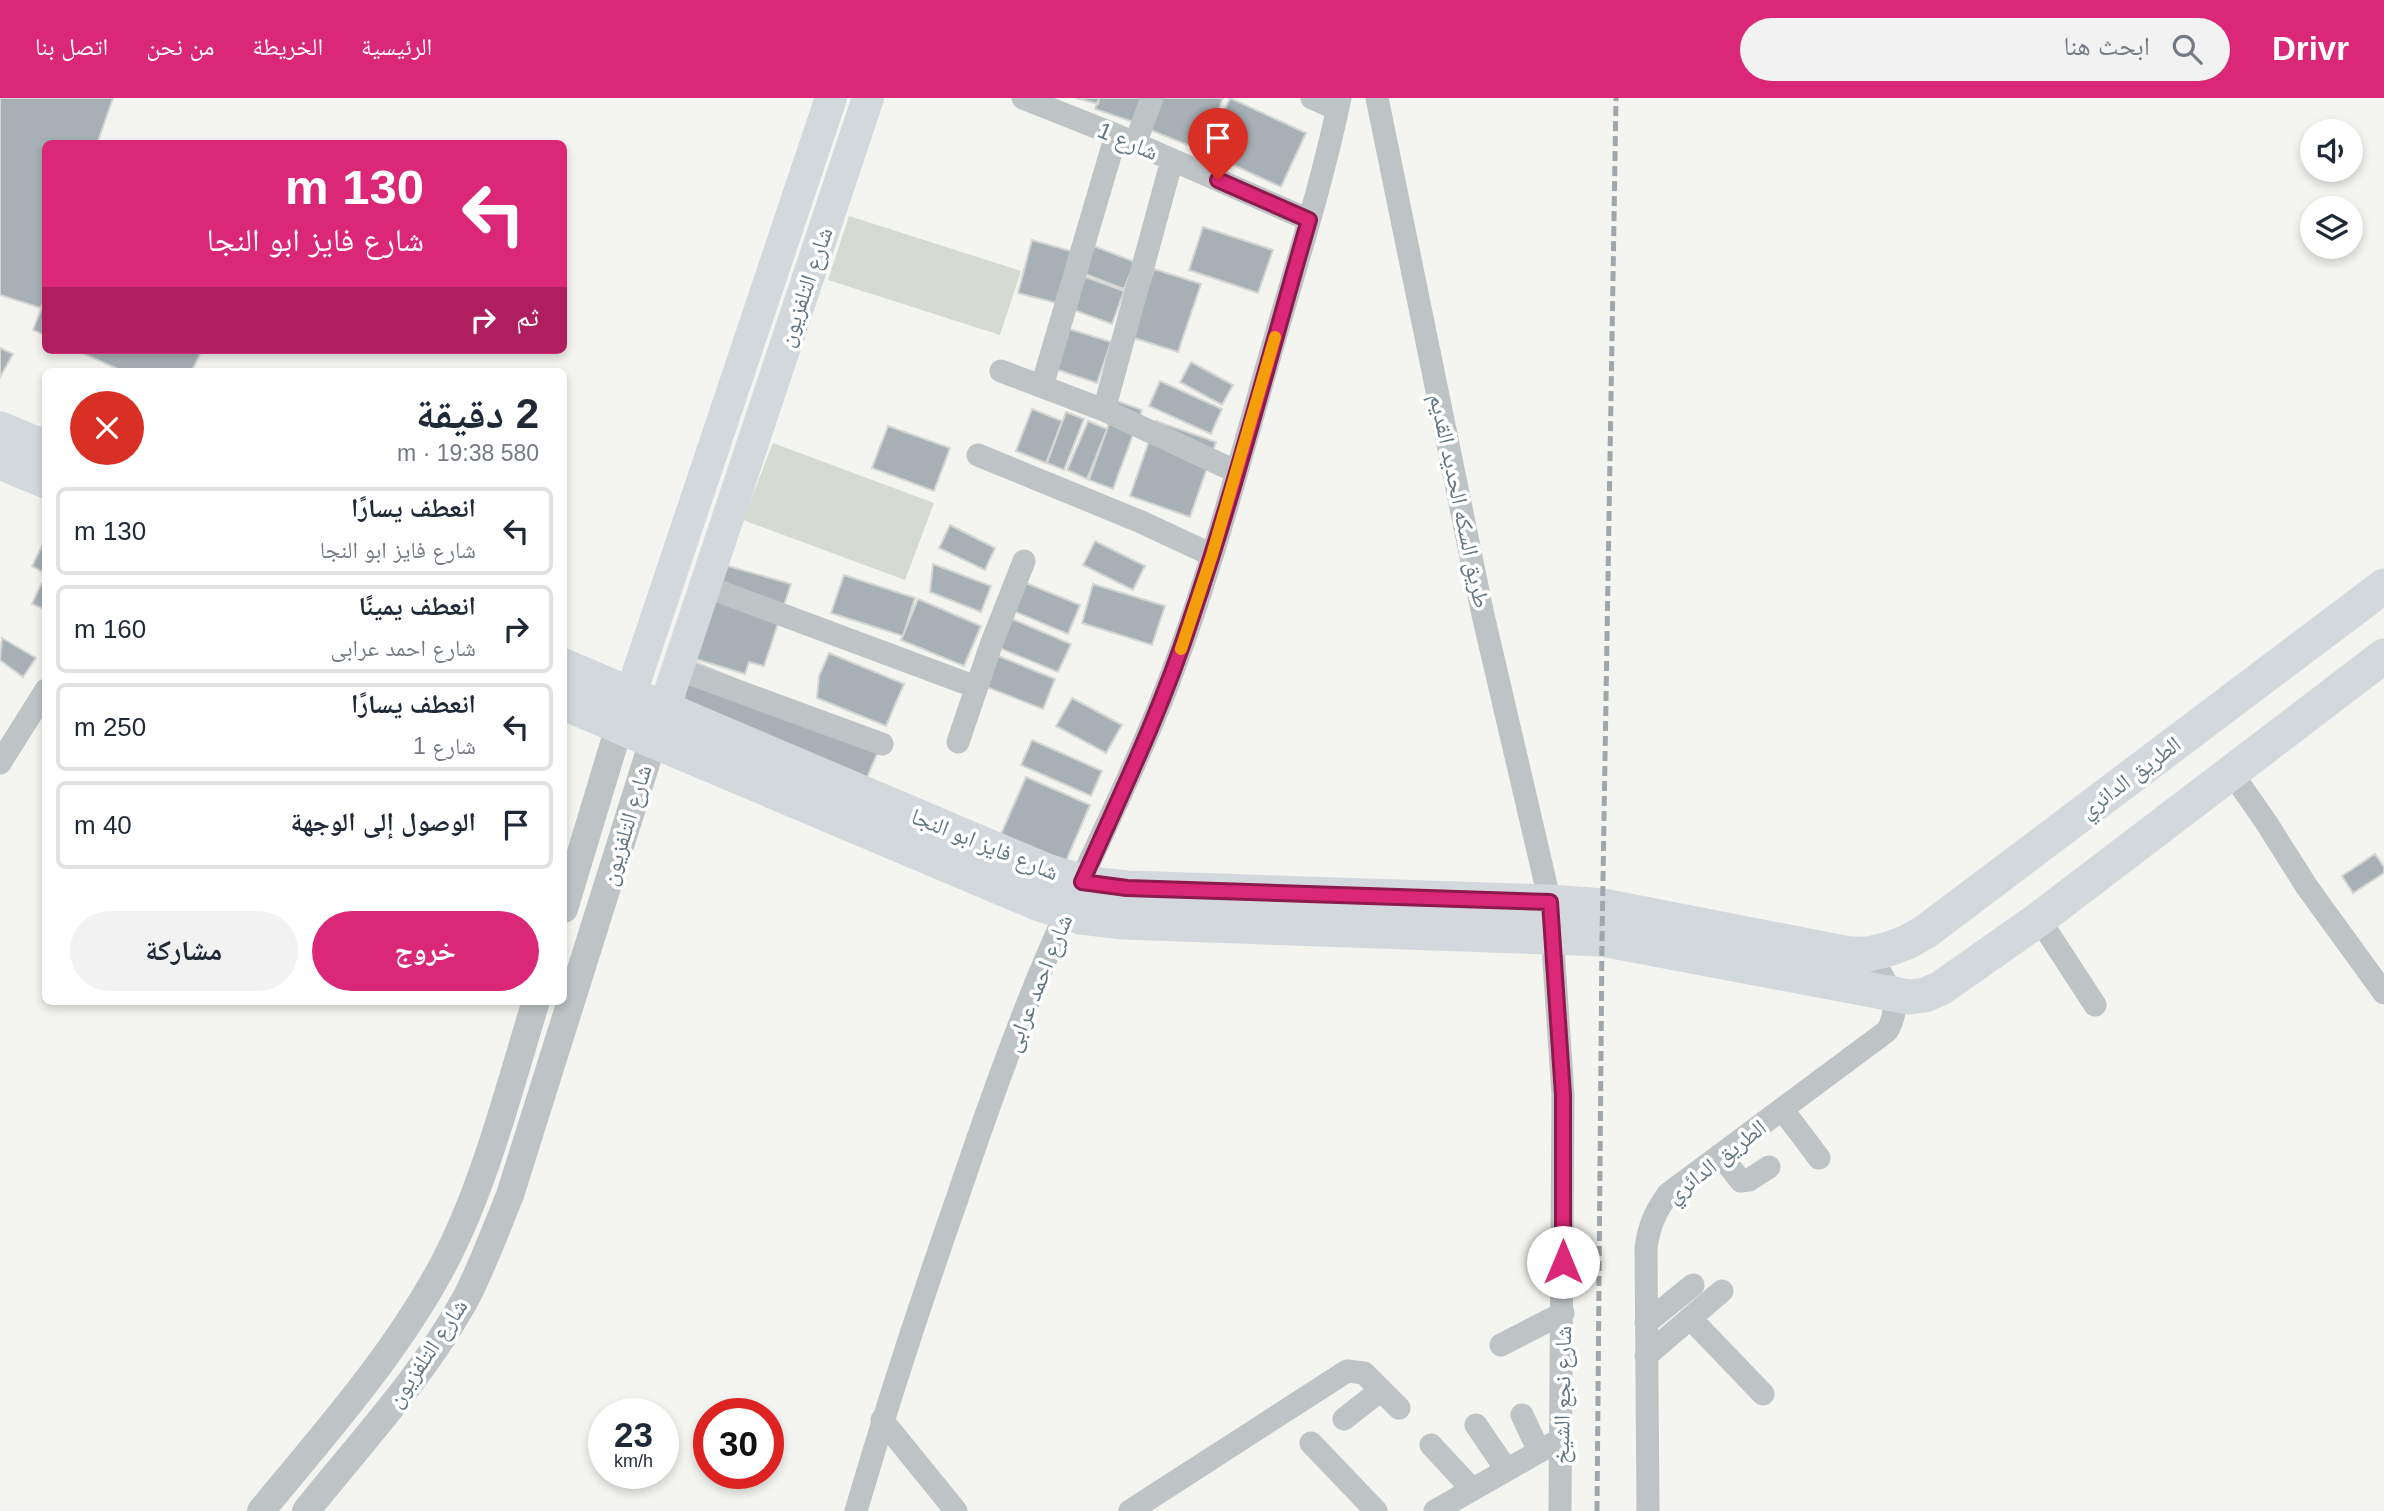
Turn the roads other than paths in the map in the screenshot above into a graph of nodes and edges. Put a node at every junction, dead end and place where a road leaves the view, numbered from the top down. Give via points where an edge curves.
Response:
1 (831, 98) edge
2 (868, 98) edge
3 (1023, 98) edge
4 (1152, 98) edge
5 (1312, 98) edge
6 (1377, 98) edge
7 (1338, 104) edge
8 (1125, 139) junction
9 (1172, 160) junction
10 (1309, 220) junction
11 (1001, 371) dead end
12 (1042, 386) junction
13 (1104, 410) junction
14 (0, 429) edge
15 (42, 446) edge
16 (978, 455) dead end
17 (0, 462) edge
18 (1237, 472) junction
19 (42, 479) edge
20 (1212, 555) junction
21 (1024, 561) dead end
22 (705, 586) junction
23 (2384, 586) edge
24 (2384, 656) edge
25 (567, 667) edge
26 (677, 668) junction
27 (976, 687) junction
28 (631, 694) junction
29 (42, 696) edge
30 (567, 704) edge
31 (664, 708) junction
32 (619, 727) junction
33 (653, 741) junction
34 (958, 742) dead end
35 (882, 744) dead end
36 (0, 763) edge
37 (2231, 772) junction
38 (1082, 882) junction
39 (567, 899) edge
40 (1550, 902) junction
41 (1065, 913) junction
42 (2039, 919) junction
43 (1603, 923) junction
44 (1553, 937) junction
45 (1870, 954) junction
46 (2384, 993) edge
47 (1893, 996) junction
48 (535, 1005) edge
49 (2095, 1005) dead end
50 (1782, 1109) junction
51 (1720, 1155) junction
52 (1819, 1158) dead end
53 (1769, 1167) dead end
54 (1693, 1285) dead end
55 (1722, 1291) dead end
56 (1563, 1313) junction
57 (1690, 1318) junction
58 (1646, 1323) junction
59 (1501, 1345) dead end
60 (1646, 1356) junction
61 (1381, 1390) junction
62 (1763, 1394) dead end
63 (1399, 1408) dead end
64 (1522, 1415) dead end
65 (1344, 1419) dead end
66 (882, 1420) junction
67 (1476, 1426) dead end
68 (1561, 1439) junction
69 (1431, 1445) dead end
70 (1539, 1451) junction
71 (1317, 1457) dead end
72 (1506, 1469) junction
73 (1471, 1488) junction
74 (261, 1511) edge
75 (306, 1511) edge
76 (856, 1511) edge
77 (956, 1511) edge
78 (1130, 1511) edge
79 (1376, 1511) edge
80 (1434, 1511) edge
81 (1560, 1511) edge
82 (1648, 1511) edge

1 - 28 main road, شارع التلفزيون
2 - 22 main road, شارع التلفزيون
3 - 8 street, شارع 1
4 - 8 street
5 - 7 street
6 - 40 street, طريق السكه الحديد القديم via 1483,615
7 - 10 street, شارع احمد عرابى
8 - 9 street, شارع 1
8 - 12 street
9 - 10 street, شارع 1
9 - 13 street
10 - 18 street, شارع احمد عرابى
11 - 12 street
12 - 13 street
13 - 18 street
14 - 15 main road
16 - 20 street
17 - 19 main road
18 - 20 street, شارع احمد عرابى
20 - 38 street, شارع احمد عرابى via 1165,691
21 - 27 street
22 - 26 main road, شارع التلفزيون
22 - 27 street
23 - 45 main road, الطريق الدائري via 1925,932
24 - 37 main road
25 - 28 main road, شارع فايز ابو النجا
26 - 31 main road, شارع التلفزيون
26 - 35 street
27 - 34 street
28 - 31 main road, شارع فايز ابو النجا
28 - 32 main road, شارع التلفزيون
29 - 36 street
30 - 32 main road, شارع فايز ابو النجا
31 - 33 main road, شارع التلفزيون
31 - 38 main road, شارع فايز ابو النجا via 1046,871
32 - 33 main road, شارع فايز ابو النجا
32 - 39 street, شارع التلفزيون
33 - 41 main road, شارع فايز ابو النجا
33 - 75 street, شارع التلفزيون via 510,1195 483,1259 466,1296 422,1366
37 - 42 main road
37 - 46 street
38 - 40 main road, شارع فايز ابو النجا via 1127,888
38 - 41 street, شارع احمد عرابى
40 - 43 main road, شارع فايز ابو النجا
40 - 44 street, شارع نجع الشيخ
41 - 44 main road, شارع فايز ابو النجا via 1114,921
41 - 66 street, شارع احمد عرابى via 981,1129
42 - 47 main road via 1941,988 1909,998
42 - 49 street
43 - 44 main road, شارع فايز ابو النجا
43 - 45 main road, الطريق الدائري
43 - 47 main road
44 - 56 street, شارع نجع الشيخ via 1563,1095
45 - 47 street
47 - 50 street, الطريق الدائري via 1894,1020 1887,1031
48 - 74 street, شارع التلفزيون via 478,1182 445,1262 372,1375
50 - 51 street, الطريق الدائري
50 - 52 street
51 - 53 street via 1741,1181
51 - 58 street, الطريق الدائري via 1668,1194 1649,1228
54 - 58 street
55 - 57 street
56 - 59 street
56 - 68 street, شارع نجع الشيخ
57 - 60 street
57 - 62 street
58 - 60 street, الطريق الدائري
60 - 82 street, الطريق الدائري
61 - 63 street
61 - 65 street
61 - 78 street via 1364,1373 1339,1374
64 - 70 street
66 - 76 street, شارع احمد عرابى
66 - 77 street
67 - 72 street
68 - 70 street
68 - 81 street, شارع نجع الشيخ
69 - 73 street
70 - 72 street
71 - 79 street
72 - 73 street
73 - 80 street

